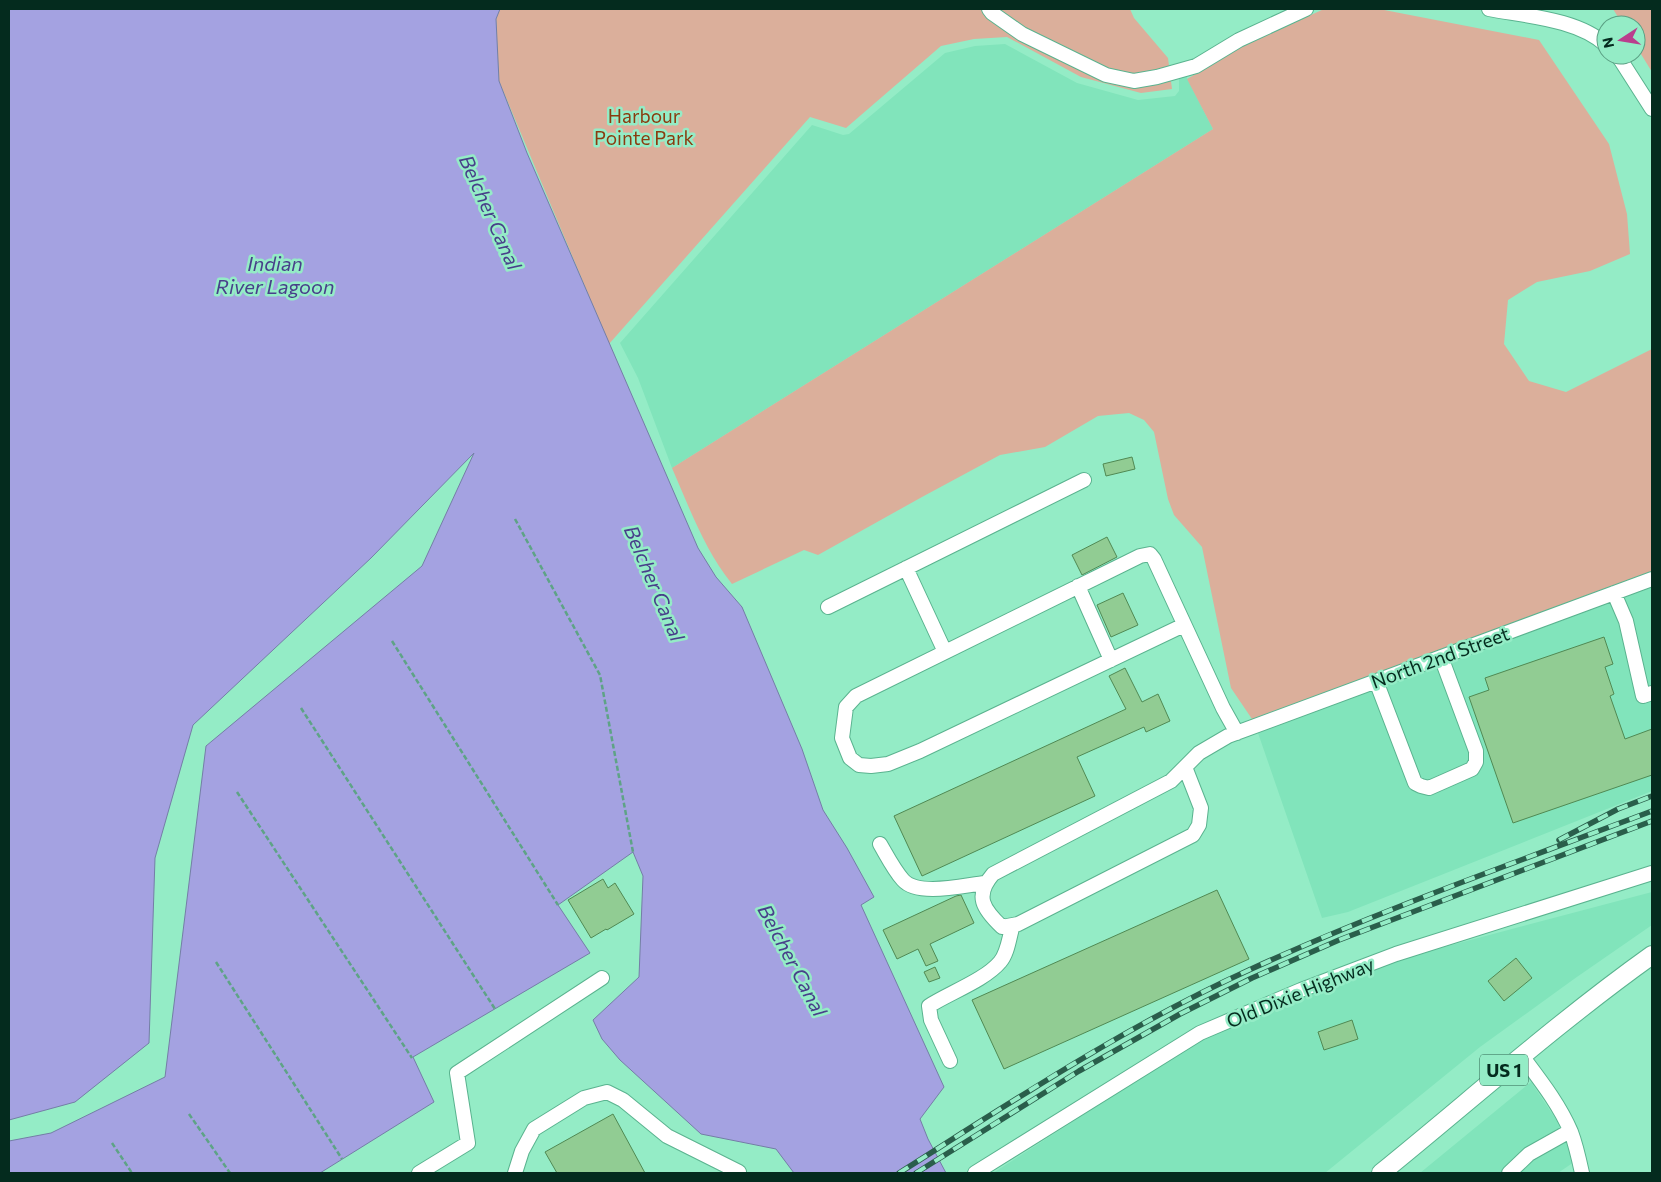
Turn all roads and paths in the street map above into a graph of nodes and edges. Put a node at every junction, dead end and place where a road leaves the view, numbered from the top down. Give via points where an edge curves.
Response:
1 (989, 9) edge
2 (1306, 9) edge
3 (1489, 9) edge
4 (1596, 37) edge
5 (1624, 65) edge
6 (1652, 109) edge
7 (1084, 480) dead end
8 (515, 519) dead end
9 (906, 568) junction
10 (1652, 579) edge
11 (1078, 586) junction
12 (1614, 593) junction
13 (828, 607) dead end
14 (1184, 625) junction
15 (392, 641) dead end
16 (945, 652) junction
17 (1441, 657) junction
18 (1111, 660) junction
19 (1376, 681) junction
20 (1652, 694) edge
21 (301, 708) dead end
22 (1233, 735) junction
23 (1185, 767) junction
24 (237, 792) dead end
25 (880, 844) dead end
26 (633, 852) dead end
27 (1652, 873) edge
28 (986, 883) junction
29 (558, 905) dead end
30 (1013, 925) junction
31 (1652, 955) edge
32 (216, 962) dead end
33 (602, 978) dead end
34 (495, 1009) dead end
35 (1522, 1056) junction
36 (412, 1058) dead end
37 (950, 1061) dead end
38 (189, 1114) dead end
39 (1570, 1131) junction
40 (112, 1143) dead end
41 (342, 1160) dead end
42 (739, 1172) dead end
43 (132, 1173) edge
44 (230, 1173) edge
45 (419, 1173) edge
46 (515, 1173) edge
47 (975, 1173) edge
48 (1381, 1173) edge
49 (1509, 1173) edge
50 (1582, 1173) edge

1 - 2 street via 1022,34 1106,75 1134,81 1196,66 1239,40
3 - 4 street via 1560,22
5 - 6 street
7 - 9 street
8 - 26 path via 600,675
9 - 13 street
9 - 16 street
10 - 12 street, North 2nd Street
11 - 14 street via 1150,554
11 - 16 street
11 - 18 street
12 - 17 street, North 2nd Street
12 - 20 street via 1626,621 1643,696
14 - 18 street
14 - 22 street
15 - 29 path
16 - 18 street via 856,696 846,707 842,738 850,758 859,765 888,764
17 - 19 street, North 2nd Street
17 - 19 street via 1476,752 1476,762 1472,770 1429,788 1415,783
19 - 22 street, North 2nd Street
21 - 34 path
22 - 23 street, North 2nd Street via 1199,753
23 - 28 street, North 2nd Street via 1171,781 993,874
23 - 30 street via 1200,808 1199,825 1193,835
24 - 36 path
25 - 28 street via 904,882 911,886 929,889
27 - 47 street, Old Dixie Highway via 1396,954 1200,1032
28 - 30 street via 981,895 987,914 1002,927
30 - 37 street via 1000,962 984,976 929,1006 931,1020
31 - 35 main road, US 1
32 - 41 path
33 - 45 street via 457,1073 468,1143
35 - 39 street via 1546,1088
35 - 48 main road, US 1
38 - 44 path
39 - 49 street via 1529,1154
39 - 50 street
40 - 43 path
42 - 46 street via 667,1136 623,1100 607,1092 584,1098 534,1129

